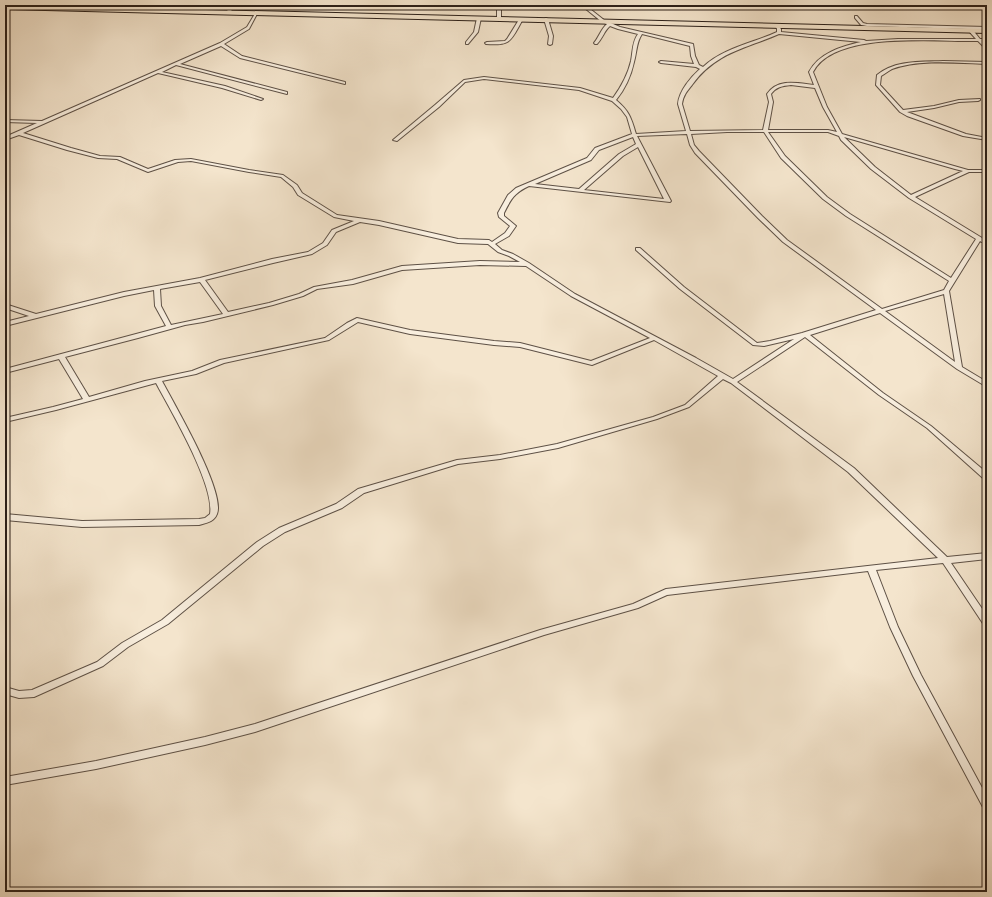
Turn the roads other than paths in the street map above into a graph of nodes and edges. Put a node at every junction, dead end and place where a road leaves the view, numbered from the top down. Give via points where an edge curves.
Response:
1 (499, 5) edge
2 (583, 5) edge
3 (6, 6) edge
4 (230, 8) edge
5 (257, 13) junction
6 (856, 17) dead end
7 (478, 18) junction
8 (499, 18) junction
9 (521, 19) junction
10 (546, 19) junction
11 (606, 22) junction
12 (777, 25) junction
13 (987, 28) edge
14 (969, 29) junction
15 (987, 31) edge
16 (641, 33) junction
17 (779, 33) junction
18 (979, 40) junction
19 (987, 40) edge
20 (867, 42) junction
21 (467, 43) dead end
22 (487, 43) dead end
23 (221, 44) junction
24 (550, 44) dead end
25 (596, 44) dead end
26 (987, 49) edge
27 (661, 62) dead end
28 (987, 63) edge
29 (176, 64) junction
30 (696, 66) junction
31 (702, 68) junction
32 (158, 72) junction
33 (344, 83) dead end
34 (817, 87) junction
35 (285, 93) dead end
36 (261, 99) dead end
37 (614, 100) junction
38 (978, 100) dead end
39 (902, 111) junction
40 (5, 121) edge
41 (43, 122) junction
42 (765, 131) junction
43 (688, 132) junction
44 (18, 133) junction
45 (839, 133) junction
46 (634, 135) junction
47 (5, 139) edge
48 (987, 139) edge
49 (395, 140) dead end
50 (639, 144) junction
51 (968, 171) junction
52 (987, 171) edge
53 (527, 185) junction
54 (580, 191) junction
55 (910, 197) junction
56 (360, 220) junction
57 (979, 239) junction
58 (987, 243) edge
59 (492, 244) junction
60 (638, 249) dead end
61 (527, 264) junction
62 (200, 280) junction
63 (952, 281) junction
64 (157, 288) junction
65 (946, 291) junction
66 (5, 306) edge
67 (881, 311) junction
68 (226, 314) junction
69 (36, 316) junction
70 (5, 324) edge
71 (169, 326) junction
72 (804, 335) junction
73 (656, 338) junction
74 (61, 356) junction
75 (959, 368) junction
76 (5, 371) edge
77 (722, 376) junction
78 (158, 380) junction
79 (733, 382) junction
80 (987, 385) edge
81 (87, 400) junction
82 (5, 420) edge
83 (987, 477) edge
84 (5, 517) edge
85 (987, 556) edge
86 (945, 560) junction
87 (871, 568) junction
88 (987, 623) edge
89 (5, 690) edge
90 (5, 781) edge
91 (987, 806) edge

1 - 8 street
2 - 11 street
3 - 4 main road
4 - 5 main road
5 - 7 main road
5 - 23 street via 248,28
6 - 14 street via 862,24 867,25
7 - 8 main road
7 - 21 street via 476,32
8 - 9 main road
9 - 10 main road
9 - 22 street via 509,40
10 - 11 main road
10 - 24 street via 551,36
11 - 12 main road
11 - 16 street
11 - 25 street via 601,39
12 - 14 main road
12 - 17 street
13 - 14 street
14 - 15 main road
14 - 18 street
16 - 30 street via 692,45
16 - 37 street via 635,42 631,67 625,82
17 - 20 street
17 - 31 street via 724,54
18 - 19 street
18 - 20 street
18 - 26 street
20 - 34 street via 829,54 817,63 811,72
23 - 29 street
23 - 33 street via 241,57
27 - 30 street
28 - 39 street via 908,63 888,69 878,77 878,85
29 - 32 street
29 - 35 street
30 - 31 street
31 - 43 street via 680,100
32 - 36 street
32 - 41 street
34 - 42 street via 786,84 773,89 769,94 771,102
34 - 45 street
37 - 46 street via 629,117
37 - 49 street via 580,89 553,85 471,79 459,84 437,106
38 - 39 street
39 - 48 street via 965,135
40 - 41 street
41 - 44 street
42 - 43 street
42 - 45 street
42 - 63 street via 783,157 825,198
43 - 46 street
43 - 67 street via 692,145 700,156 785,241
44 - 47 street
44 - 56 street via 69,149 118,158 148,170 177,161 191,160 277,175 288,180 300,194 330,213
45 - 51 street
45 - 55 street via 843,140 873,168
46 - 50 street
46 - 53 street via 602,146 589,159
50 - 54 street
50 - 54 street via 668,200
51 - 52 street
51 - 55 street
53 - 54 street
53 - 59 street via 514,192 502,209 502,216 513,226 511,231
55 - 57 street
56 - 59 street via 458,241 484,241
56 - 62 street via 334,231 325,244 310,253
57 - 58 street
57 - 63 street
59 - 61 street via 500,251
60 - 72 street via 682,288 754,344 761,346
61 - 68 street via 480,263 402,268 353,282 316,288 278,302
61 - 73 street via 573,294
62 - 64 street
62 - 68 street
63 - 65 street
64 - 69 street
64 - 71 street via 158,306
65 - 67 street
65 - 75 street
66 - 69 street
67 - 72 street
67 - 75 street
68 - 71 street
69 - 70 street
71 - 74 street
72 - 79 street
72 - 83 street via 881,394 929,426
73 - 77 street
73 - 78 street via 592,363 520,345 410,332 358,320 327,338 222,361 194,373
74 - 76 street
74 - 81 street
75 - 80 street
77 - 79 street
77 - 89 street via 688,406 655,418 558,446 457,462 361,491 339,506 282,530 260,544 165,622 100,664 24,696
78 - 81 street
78 - 84 street via 208,480 215,508 210,518 199,522 82,524
79 - 86 street via 851,470
81 - 82 street
85 - 86 street
86 - 87 street
86 - 88 street
87 - 90 street via 666,592 635,606 543,632 255,728 110,762
87 - 91 street via 917,676

